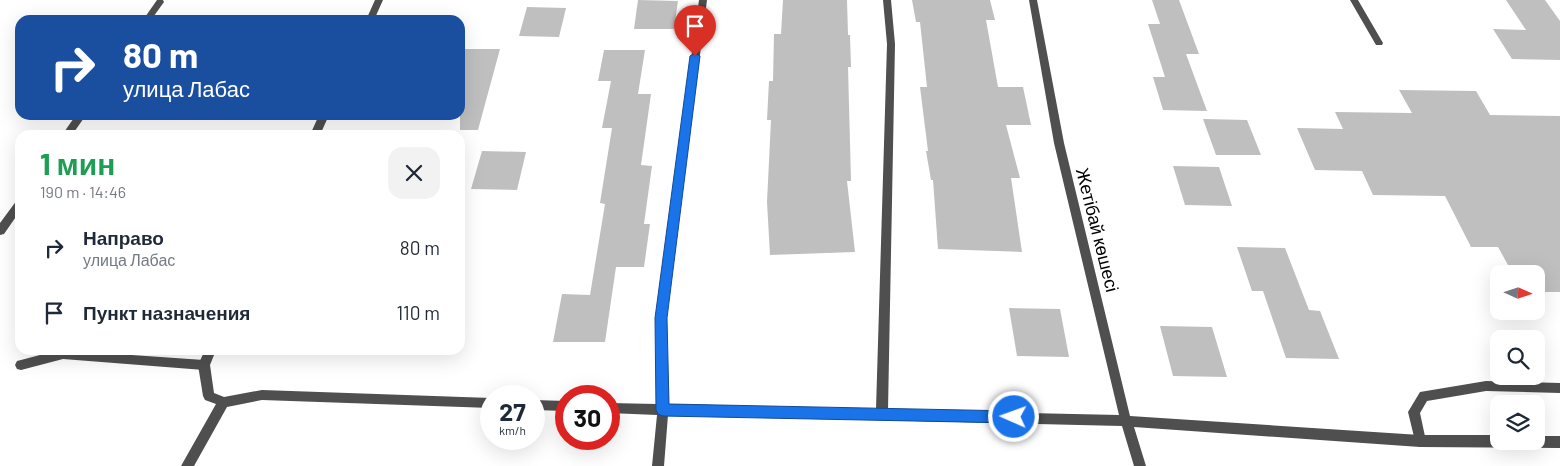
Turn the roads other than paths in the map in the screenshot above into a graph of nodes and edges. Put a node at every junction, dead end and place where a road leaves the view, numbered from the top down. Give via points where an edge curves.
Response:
1 (379, 0) edge
2 (703, 0) edge
3 (887, 0) edge
4 (1033, 0) edge
5 (1354, 0) edge
6 (160, 2) dead end
7 (151, 15) edge
8 (372, 15) edge
9 (1379, 43) dead end
10 (15, 210) edge
11 (0, 231) edge
12 (59, 355) edge
13 (76, 355) edge
14 (209, 355) edge
15 (21, 365) dead end
16 (204, 365) junction
17 (1560, 388) edge
18 (224, 402) junction
19 (480, 403) edge
20 (620, 408) edge
21 (663, 410) junction
22 (882, 413) junction
23 (1126, 420) junction
24 (1420, 441) junction
25 (1490, 441) edge
26 (1545, 442) edge
27 (1560, 442) edge
28 (187, 466) edge
29 (658, 466) edge
30 (1140, 466) edge

1 - 8 street
2 - 21 street via 661,318
3 - 22 street via 891,44
4 - 23 street, Жетібай көшесі via 1058,143
5 - 9 street
6 - 7 street
10 - 11 street
12 - 15 street
13 - 16 street
14 - 16 street
16 - 18 street via 209,396
17 - 24 street via 1486,386 1424,396 1414,412
18 - 19 street via 262,395
18 - 28 street
20 - 21 street
21 - 22 street
21 - 29 street
22 - 23 street
23 - 24 street
23 - 30 street, Жетібай көшесі
24 - 25 street
26 - 27 street

